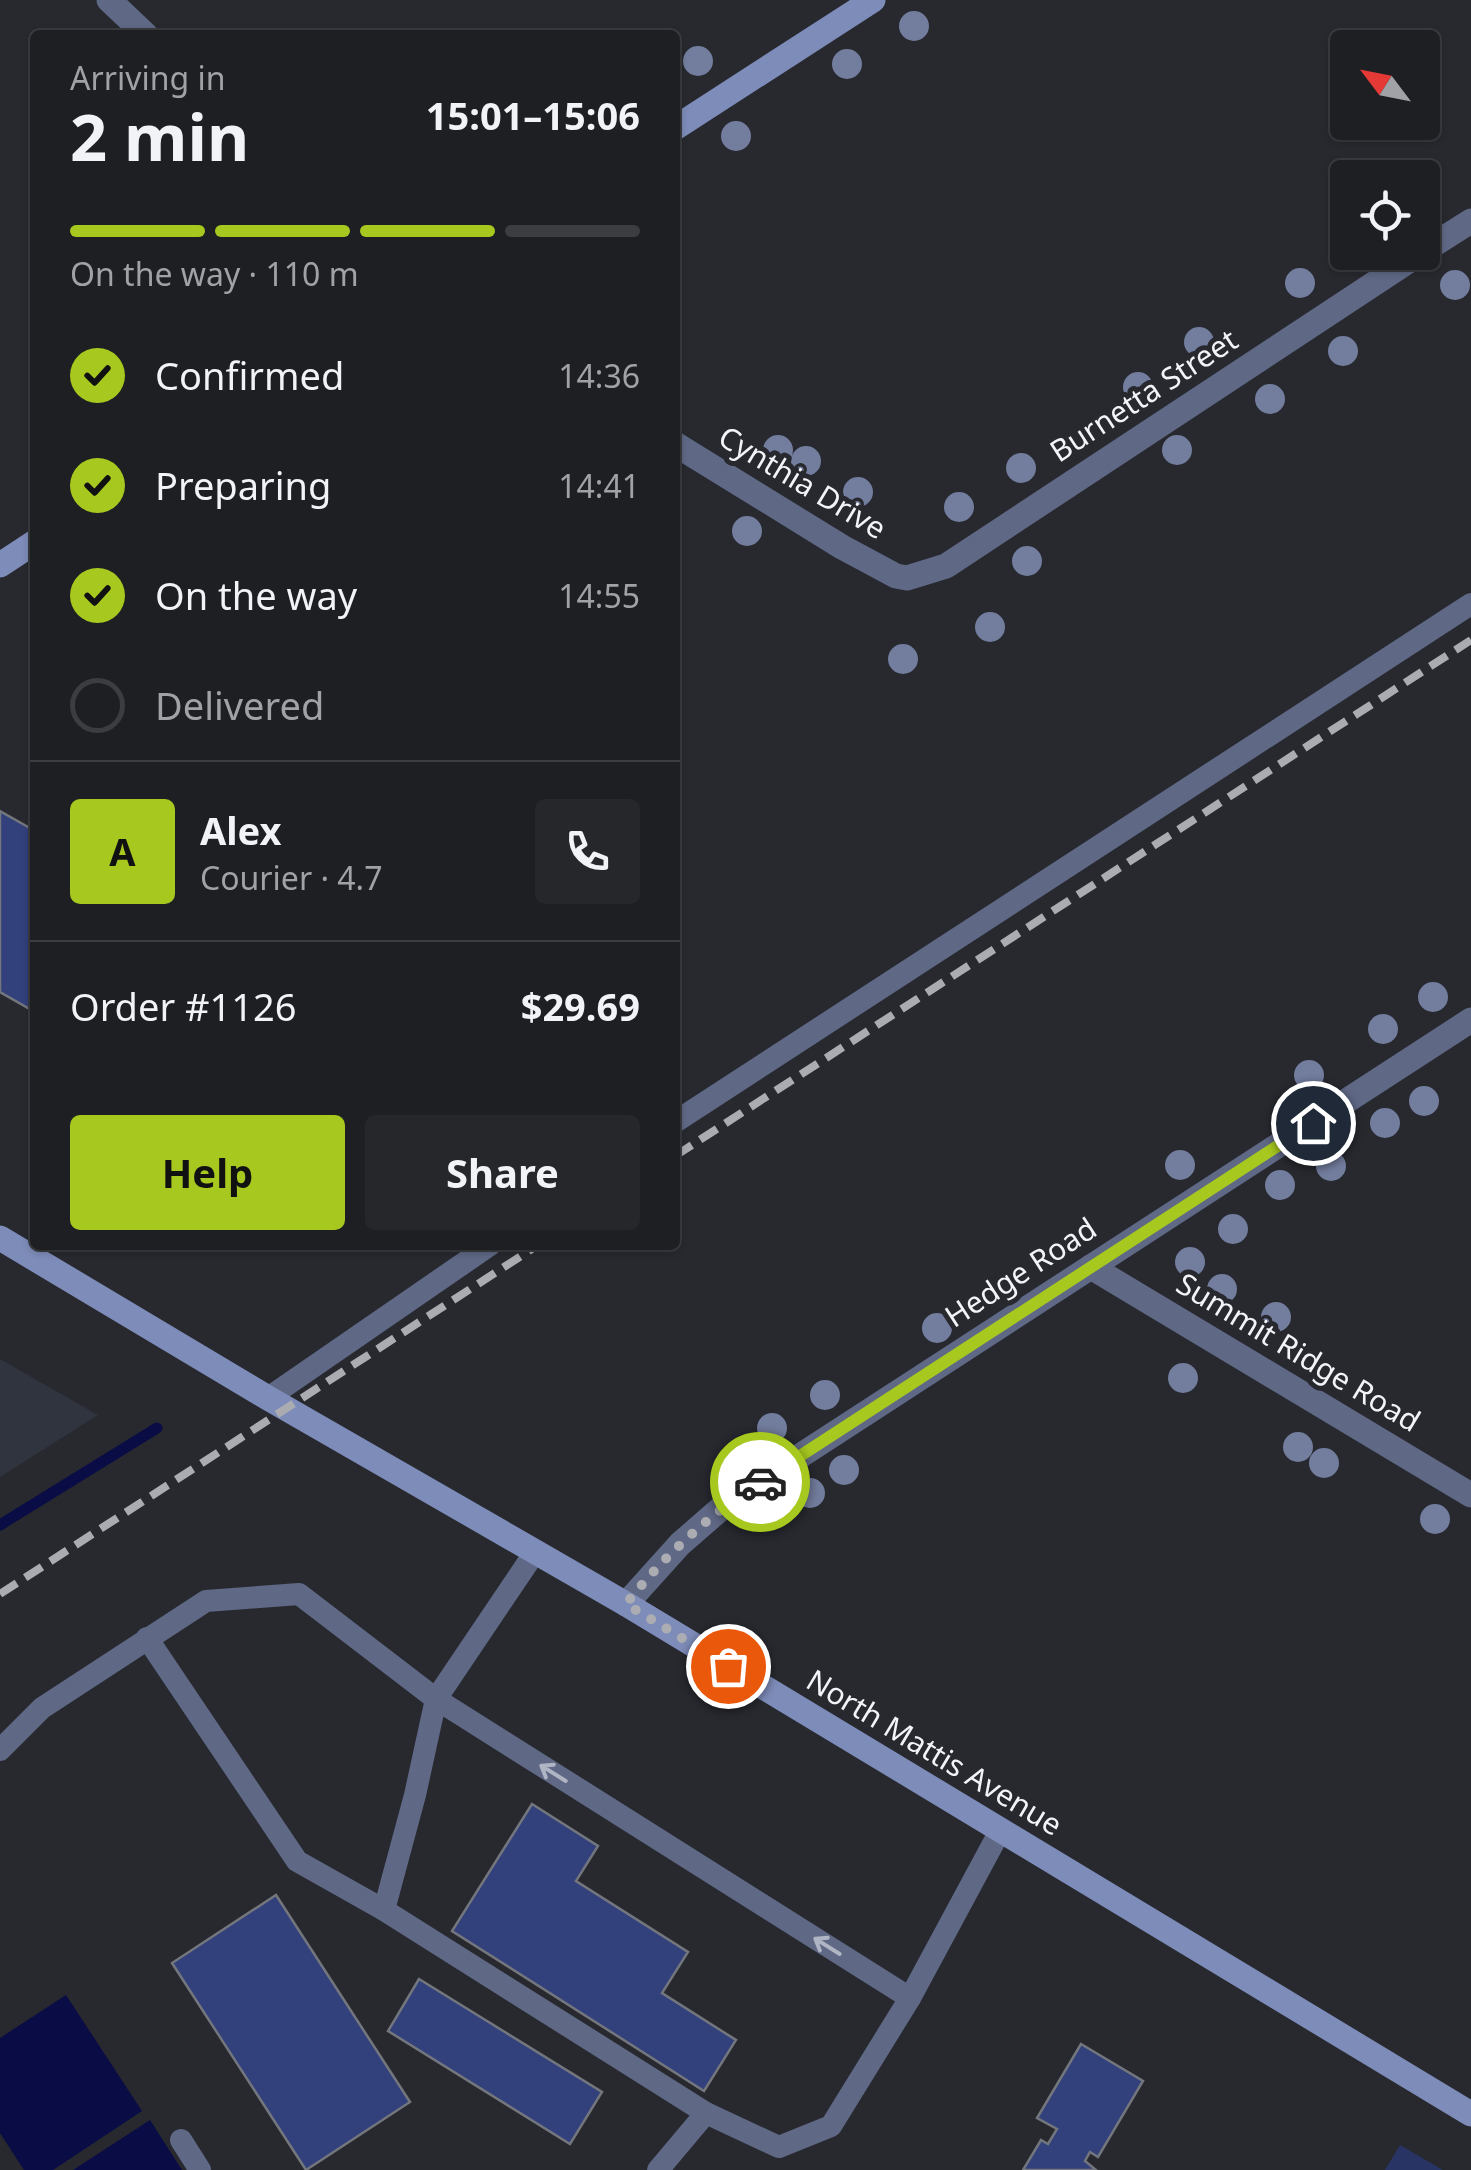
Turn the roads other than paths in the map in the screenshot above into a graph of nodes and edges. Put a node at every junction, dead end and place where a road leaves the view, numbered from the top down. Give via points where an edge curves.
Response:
1 (109, 0) edge
2 (873, 0) edge
3 (141, 30) edge
4 (680, 125) edge
5 (1471, 221) edge
6 (1440, 241) edge
7 (1395, 270) edge
8 (680, 447) edge
9 (30, 545) edge
10 (0, 565) edge
11 (896, 576) joint
12 (1471, 604) edge
13 (1471, 1020) edge
14 (680, 1119) edge
15 (0, 1238) edge
16 (483, 1250) edge
17 (1091, 1266) junction
18 (268, 1398) junction
19 (1471, 1495) edge
20 (536, 1552) junction
21 (626, 1604) junction
22 (147, 1638) junction
23 (436, 1699) junction
24 (0, 1750) edge
25 (1000, 1831) junction
26 (384, 1910) junction
27 (910, 1998) junction
28 (706, 2113) junction
29 (1471, 2114) edge
30 (182, 2140) dead end
31 (200, 2170) edge
32 (658, 2170) edge

1 - 3 street
2 - 4 main road
5 - 6 street, Burnetta Street
7 - 11 street, Burnetta Street via 946,566
8 - 11 street, Cynthia Drive
9 - 10 main road
12 - 14 lane
13 - 17 street, Hedge Road
15 - 18 main road, North Mattis Avenue
16 - 18 lane
17 - 19 street, Summit Ridge Road
17 - 21 street, Hedge Road via 726,1504
18 - 20 main road, North Mattis Avenue
20 - 21 main road, North Mattis Avenue
20 - 23 lane
21 - 25 main road, North Mattis Avenue
22 - 23 lane via 206,1601 299,1594
22 - 24 lane via 42,1708
22 - 26 lane via 297,1860
23 - 26 lane
27 -> 23 lane
25 - 27 lane
25 - 29 main road, North Mattis Avenue
26 - 28 lane
27 - 28 lane via 831,2126 778,2148
28 - 32 lane
30 - 31 lane

